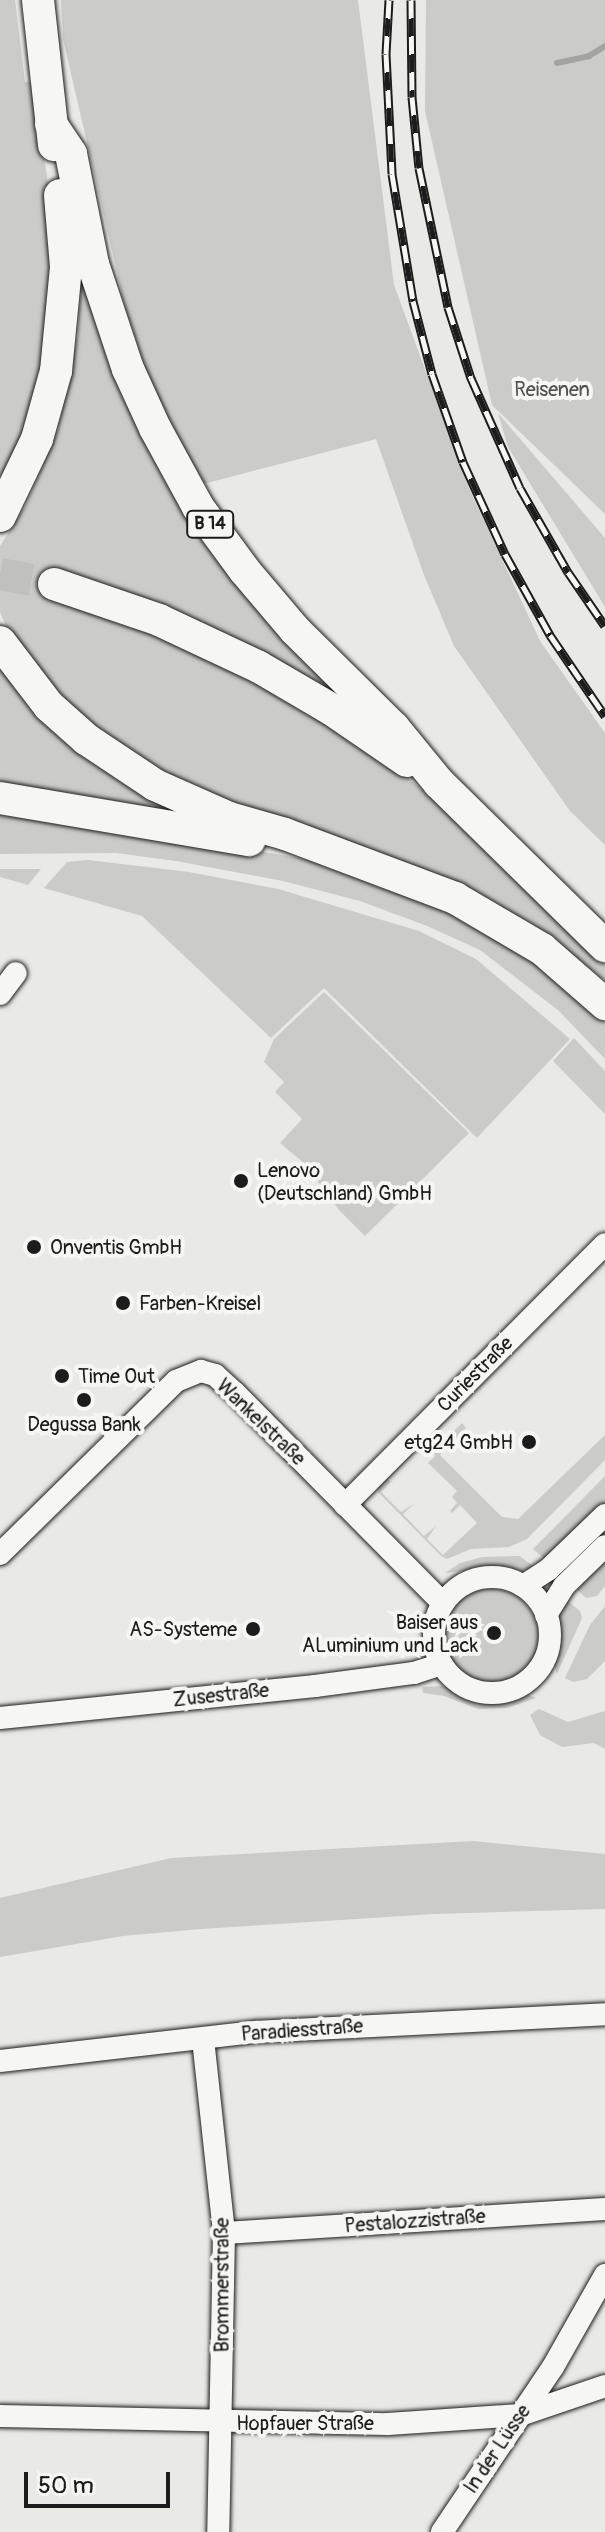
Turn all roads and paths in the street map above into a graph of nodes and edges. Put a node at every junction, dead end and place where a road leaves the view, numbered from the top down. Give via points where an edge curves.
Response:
1 (38, 0) edge
2 (51, 124) junction
3 (0, 516) edge
4 (54, 584) tunnel mouth
5 (2, 645) edge
6 (439, 783) junction
7 (0, 798) edge
8 (342, 857) junction
9 (605, 946) edge
10 (16, 973) dead end
11 (0, 994) edge
12 (605, 1004) edge
13 (605, 1244) edge
14 (345, 1505) junction
15 (605, 1515) edge
16 (605, 1546) edge
17 (0, 1554) edge
18 (523, 1586) junction
19 (443, 1603) junction
20 (546, 1615) junction
21 (441, 1664) junction
22 (0, 1718) edge
23 (605, 2014) edge
24 (203, 2039) junction
25 (0, 2061) edge
26 (605, 2209) edge
27 (224, 2233) junction
28 (605, 2275) edge
29 (553, 2367) junction
30 (605, 2386) edge
31 (583, 2393) junction
32 (1, 2411) edge
33 (520, 2415) junction
34 (221, 2423) junction
35 (218, 2532) edge
36 (442, 2532) edge

1 - 2 highway, B 14
2 - 3 highway, B 14 via 64,229 62,336 37,439
2 - 6 highway, B 14 via 71,154 93,264 128,369 198,507 295,630 394,728
4 - 6 highway, B 14 via 170,625 259,667
5 - 8 highway via 49,706 128,769 205,809
6 - 9 highway, B 14
7 - 8 highway
8 - 12 highway via 428,886 483,913 542,949
10 - 11 street
13 - 14 street, Curiestraße
14 - 17 street, Wankelstraße via 235,1393 215,1375 201,1371 176,1381
14 - 19 street, Wankelstraße
15 - 18 street via 548,1570
16 - 20 street via 564,1586
18 - 19 street via 497,1578 471,1581
18 - 20 street
19 - 21 street via 434,1633
20 - 21 street via 550,1632 542,1664 517,1687 483,1692 459,1682
21 - 22 street, Zusestraße via 414,1673 315,1686
23 - 24 street, Paradiesstraße
24 - 25 street, Paradiesstraße
24 - 27 street, Brommerstraße
26 - 27 street, Pestalozzistraße
27 - 34 street, Brommerstraße
28 - 29 street, In der Lüsse
29 - 31 street
29 - 33 street, In der Lüsse
30 - 31 street, Hopfauer Straße
31 - 33 street, Hopfauer Straße
32 - 34 street, Hopfauer Straße
33 - 34 street, Hopfauer Straße via 388,2424
33 - 36 street, In der Lüsse
34 - 35 street, Brommerstraße

